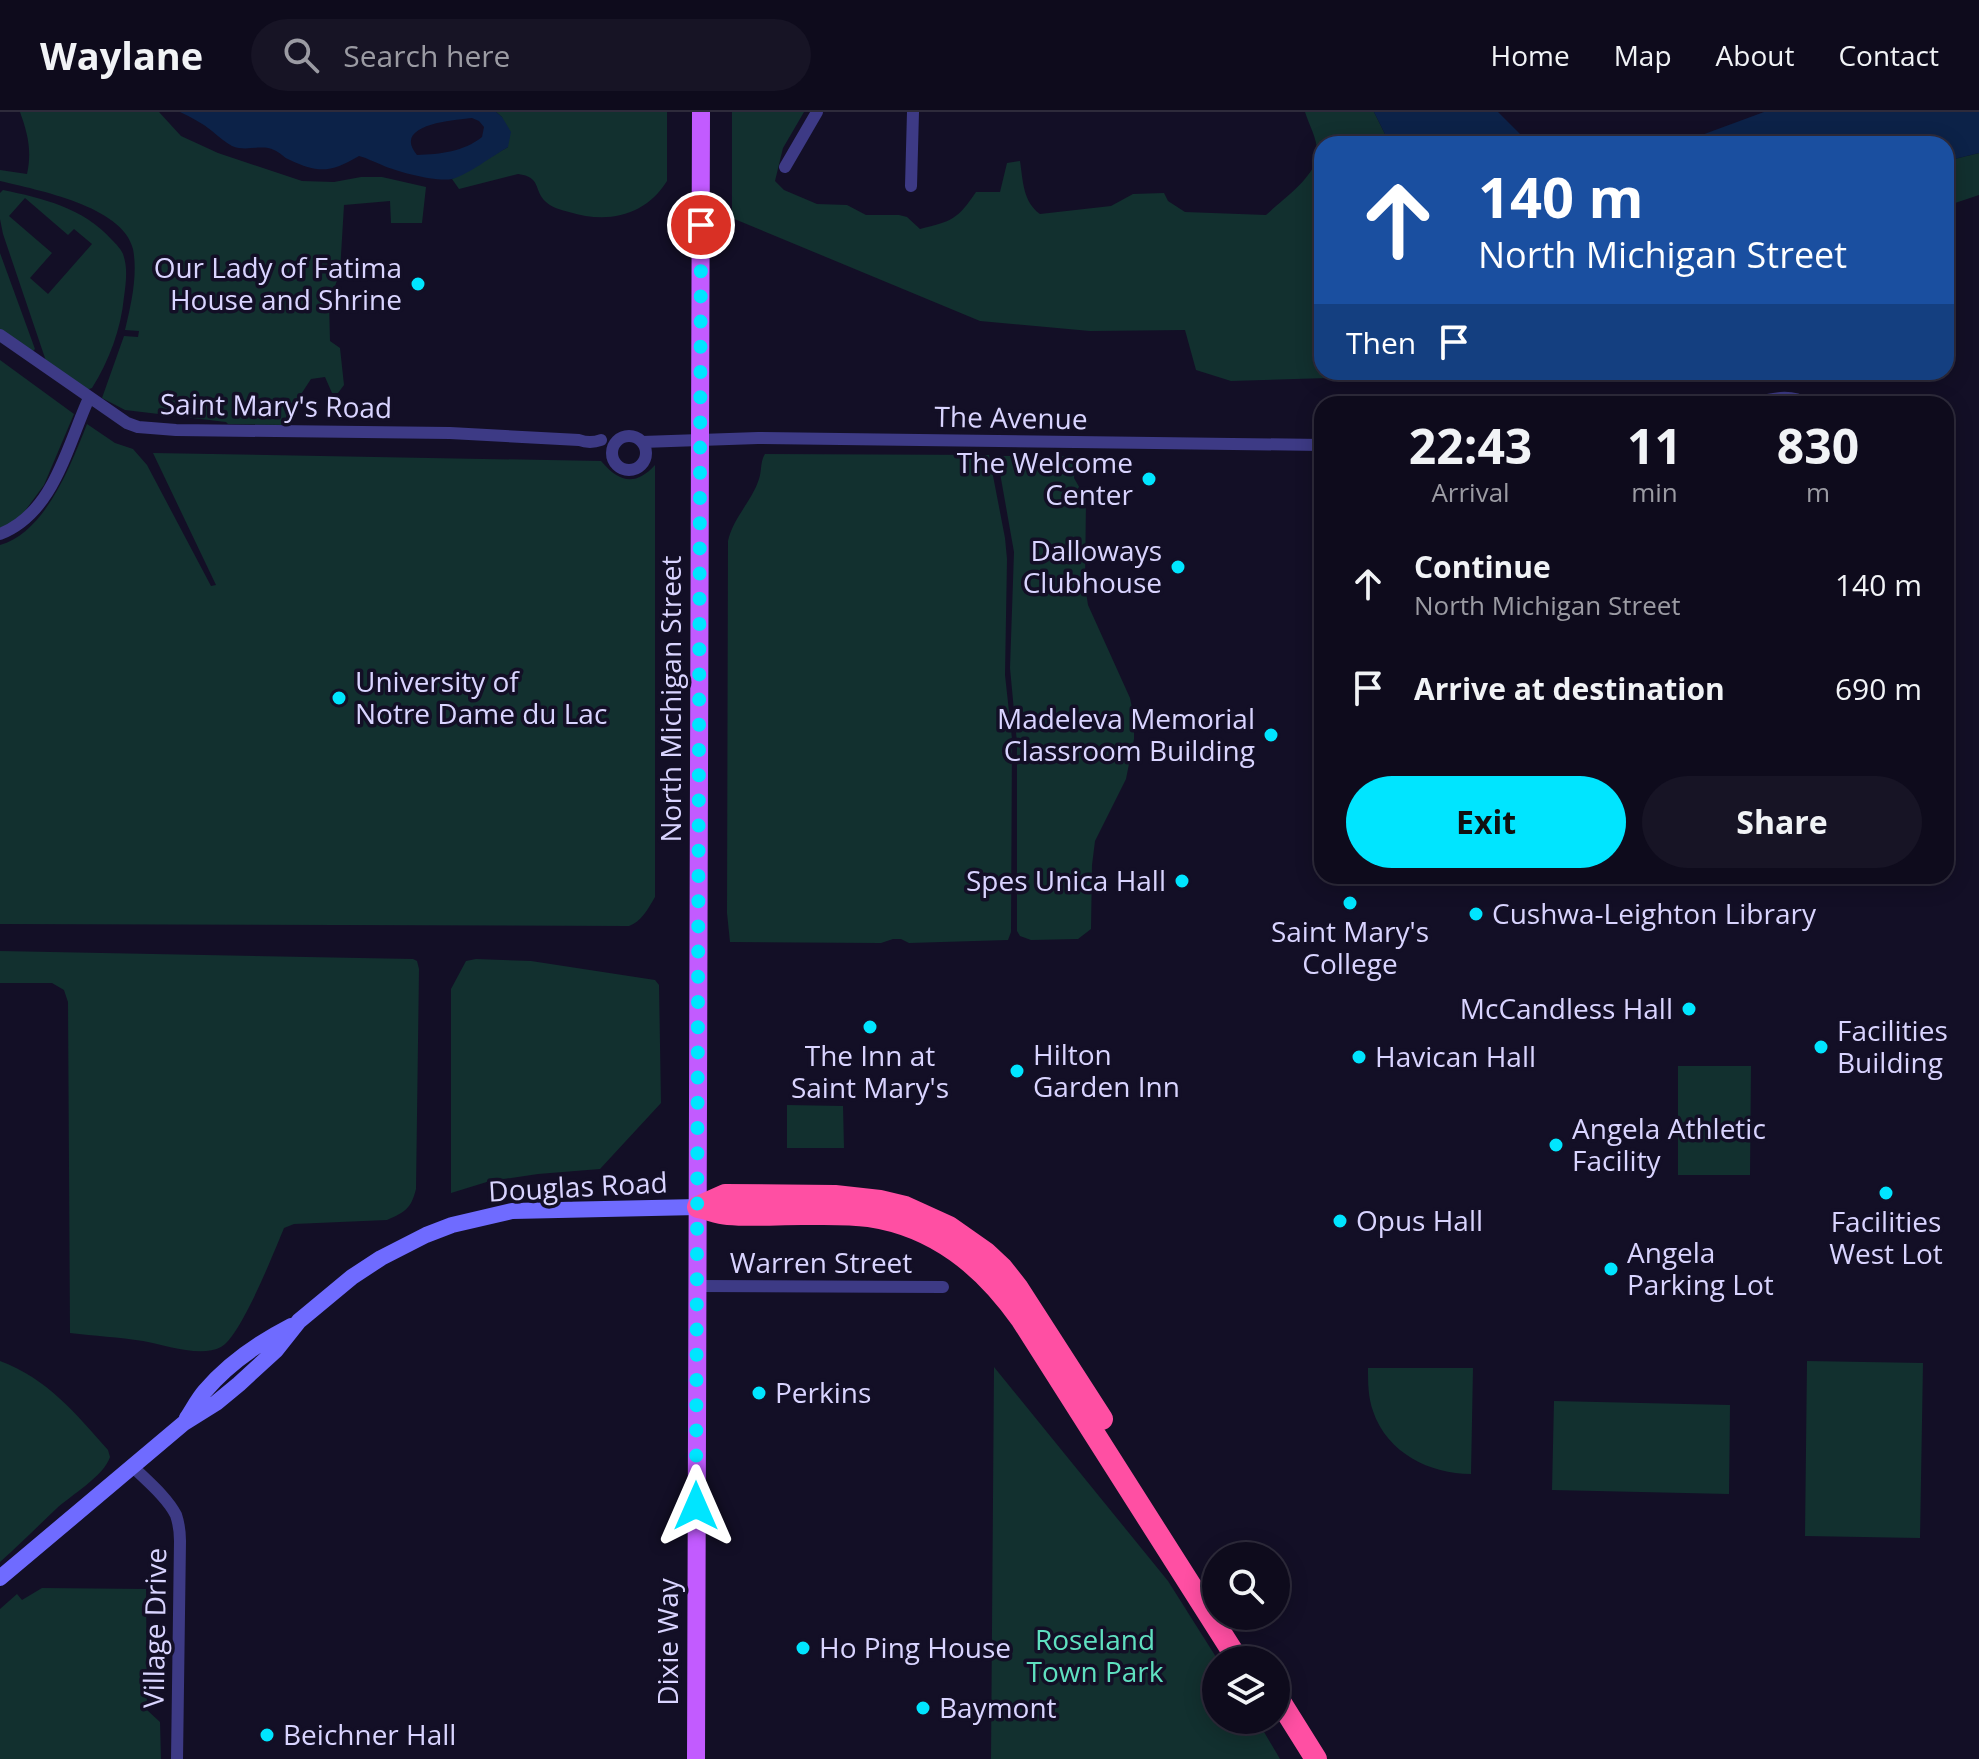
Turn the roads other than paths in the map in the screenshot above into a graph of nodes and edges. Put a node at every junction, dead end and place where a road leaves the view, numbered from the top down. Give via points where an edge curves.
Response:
1 (701, 112) edge
2 (817, 112) edge
3 (913, 112) edge
4 (785, 167) dead end
5 (911, 186) dead end
6 (0, 335) edge
7 (89, 398) junction
8 (700, 439) junction
9 (617, 441) junction
10 (642, 442) junction
11 (1314, 445) edge
12 (0, 534) edge
13 (698, 1207) junction
14 (698, 1286) junction
15 (943, 1287) dead end
16 (132, 1466) junction
17 (1202, 1577) edge
18 (0, 1578) edge
19 (1229, 1646) edge
20 (1290, 1717) edge
21 (1285, 1734) edge
22 (177, 1759) edge
23 (696, 1759) edge
24 (1301, 1759) edge
25 (1316, 1759) edge

1 - 8 main road, North Michigan Street
2 - 4 street
3 - 5 street
6 - 7 street, Saint Mary's Road
7 - 9 street, Saint Mary's Road via 138,427 579,440 595,436
7 - 12 street via 50,488 29,517
8 - 10 street, Saint Mary's Road
8 - 11 street, The Avenue
8 - 13 main road, North Michigan Street
9 - 10 street, Saint Mary's Road via 633,436
9 - 10 street via 614,463 629,471 646,458
13 - 14 main road, North Michigan Street
13 - 16 street, Douglas Road via 512,1211 452,1225 352,1277 299,1321 239,1384
13 - 17 highway via 725,1195 858,1198 917,1212 970,1240 1002,1268 1030,1305
13 - 19 highway via 725,1214 869,1216 917,1230 973,1264 1022,1320
14 - 15 street, Warren Street
14 - 23 main road, Dixie Way
16 - 18 street, Douglas Road
16 - 22 street, Village Drive via 170,1505 179,1526
20 - 25 highway
21 - 24 highway

